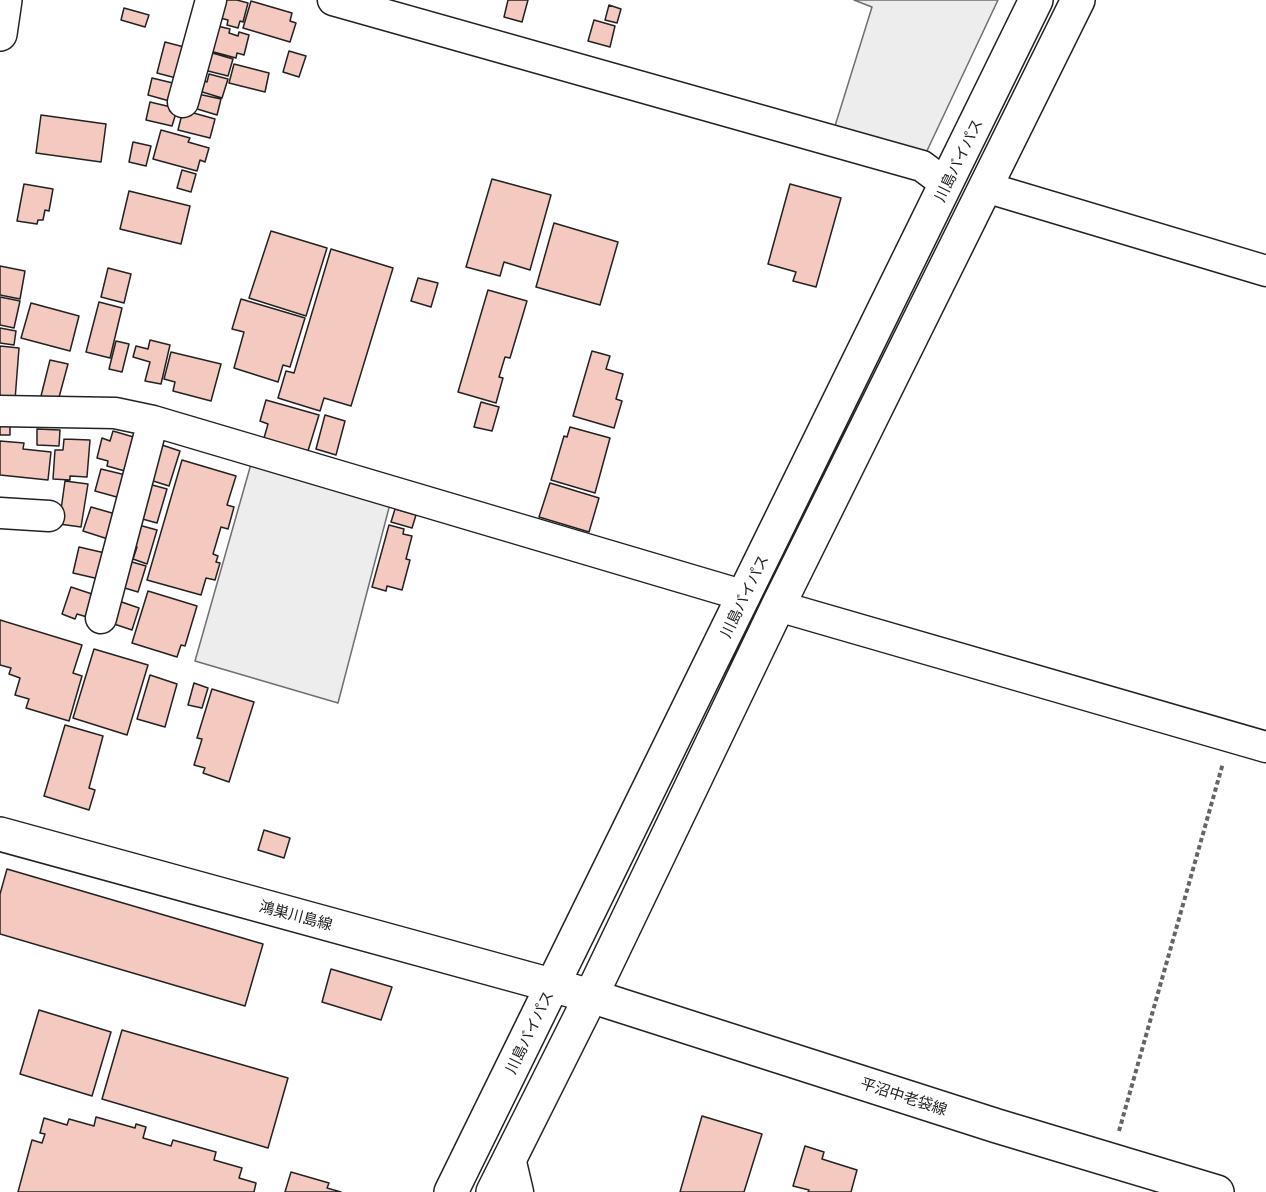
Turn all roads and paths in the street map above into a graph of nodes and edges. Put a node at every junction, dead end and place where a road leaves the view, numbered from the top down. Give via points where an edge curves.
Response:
1 (5, 0) edge
2 (211, 0) edge
3 (333, 0) edge
4 (1036, 0) edge
5 (1078, 0) edge
6 (0, 34) edge
7 (183, 102) dead end
8 (946, 184) junction
9 (985, 187) junction
10 (1266, 271) edge
11 (0, 411) edge
12 (153, 421) junction
13 (0, 513) edge
14 (50, 516) dead end
15 (745, 596) junction
16 (778, 606) junction
17 (101, 618) dead end
18 (1231, 737) junction
19 (1266, 747) edge
20 (0, 834) edge
21 (552, 985) junction
22 (591, 996) junction
23 (510, 1158) junction
24 (1111, 1160) junction
25 (451, 1192) edge
26 (493, 1192) edge
27 (518, 1192) edge
28 (1217, 1192) edge

1 - 6 main road
2 - 7 street
3 - 8 street via 922,166
4 - 8 main road, 川島バイパス
5 - 9 main road
8 - 15 main road, 川島バイパス
9 - 10 street
9 - 16 main road
11 - 12 street via 115,413
12 - 15 street
12 - 17 street
13 - 14 street
15 - 21 main road, 川島バイパス
16 - 18 street
16 - 22 main road
18 - 19 street
18 - 24 path
20 - 21 main road, 鴻巣川島線
21 - 22 main road, 鴻巣川島線
21 - 25 main road, 川島バイパス
22 - 23 main road
22 - 24 main road, 平沼中老袋線
23 - 26 main road
23 - 27 street
24 - 28 main road, 平沼中老袋線

